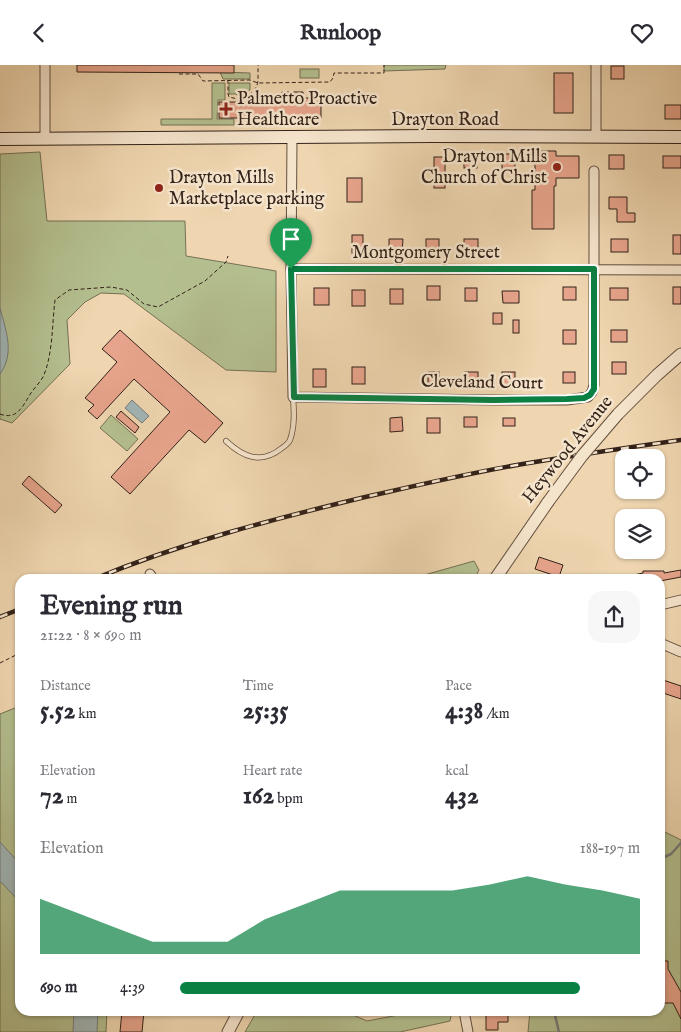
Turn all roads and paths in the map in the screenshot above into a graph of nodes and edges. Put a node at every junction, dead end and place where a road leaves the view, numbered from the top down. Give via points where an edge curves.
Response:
1 (45, 65) edge
2 (258, 65) edge
3 (384, 65) edge
4 (596, 65) edge
5 (179, 74) dead end
6 (228, 80) junction
7 (258, 83) junction
8 (242, 100) junction
9 (241, 107) dead end
10 (241, 113) dead end
11 (241, 128) dead end
12 (596, 137) junction
13 (681, 137) edge
14 (292, 138) junction
15 (0, 139) edge
16 (45, 139) junction
17 (594, 171) dead end
18 (228, 256) dead end
19 (291, 269) junction
20 (594, 269) junction
21 (681, 270) edge
22 (681, 355) edge
23 (294, 397) junction
24 (0, 414) edge
25 (226, 441) dead end
26 (501, 574) edge
27 (681, 600) edge
28 (665, 604) edge
29 (665, 645) edge
30 (681, 652) edge
31 (15, 656) edge
32 (0, 663) edge
33 (236, 1016) edge
34 (465, 1016) edge
35 (228, 1032) edge
36 (468, 1032) edge

1 - 16 street
2 - 7 path
3 - 7 path via 384,73 334,73 330,82
4 - 12 street
5 - 6 path via 198,74 203,81
6 - 7 path
6 - 8 path via 229,97
7 - 8 path via 256,90
8 - 9 path
10 - 11 path
12 - 13 main road, Drayton Road
12 - 14 main road, Drayton Road
14 - 16 main road, Drayton Road
14 - 19 street
15 - 16 main road, Drayton Road
17 - 20 street
18 - 24 path via 226,262 205,281 158,307 144,304 127,289 69,290 55,300 51,346 43,377 15,415
19 - 20 street, Montgomery Street
19 - 23 street
20 - 21 street, Montgomery Street
20 - 23 street, Cleveland Court via 594,385 590,395 581,399
22 - 26 street, Heywood Avenue, bridge via 650,381 582,455
23 - 25 lane via 294,424 289,443 274,455 257,458 239,453
27 - 28 street
29 - 30 street
31 - 32 path
33 - 35 street
34 - 36 street

